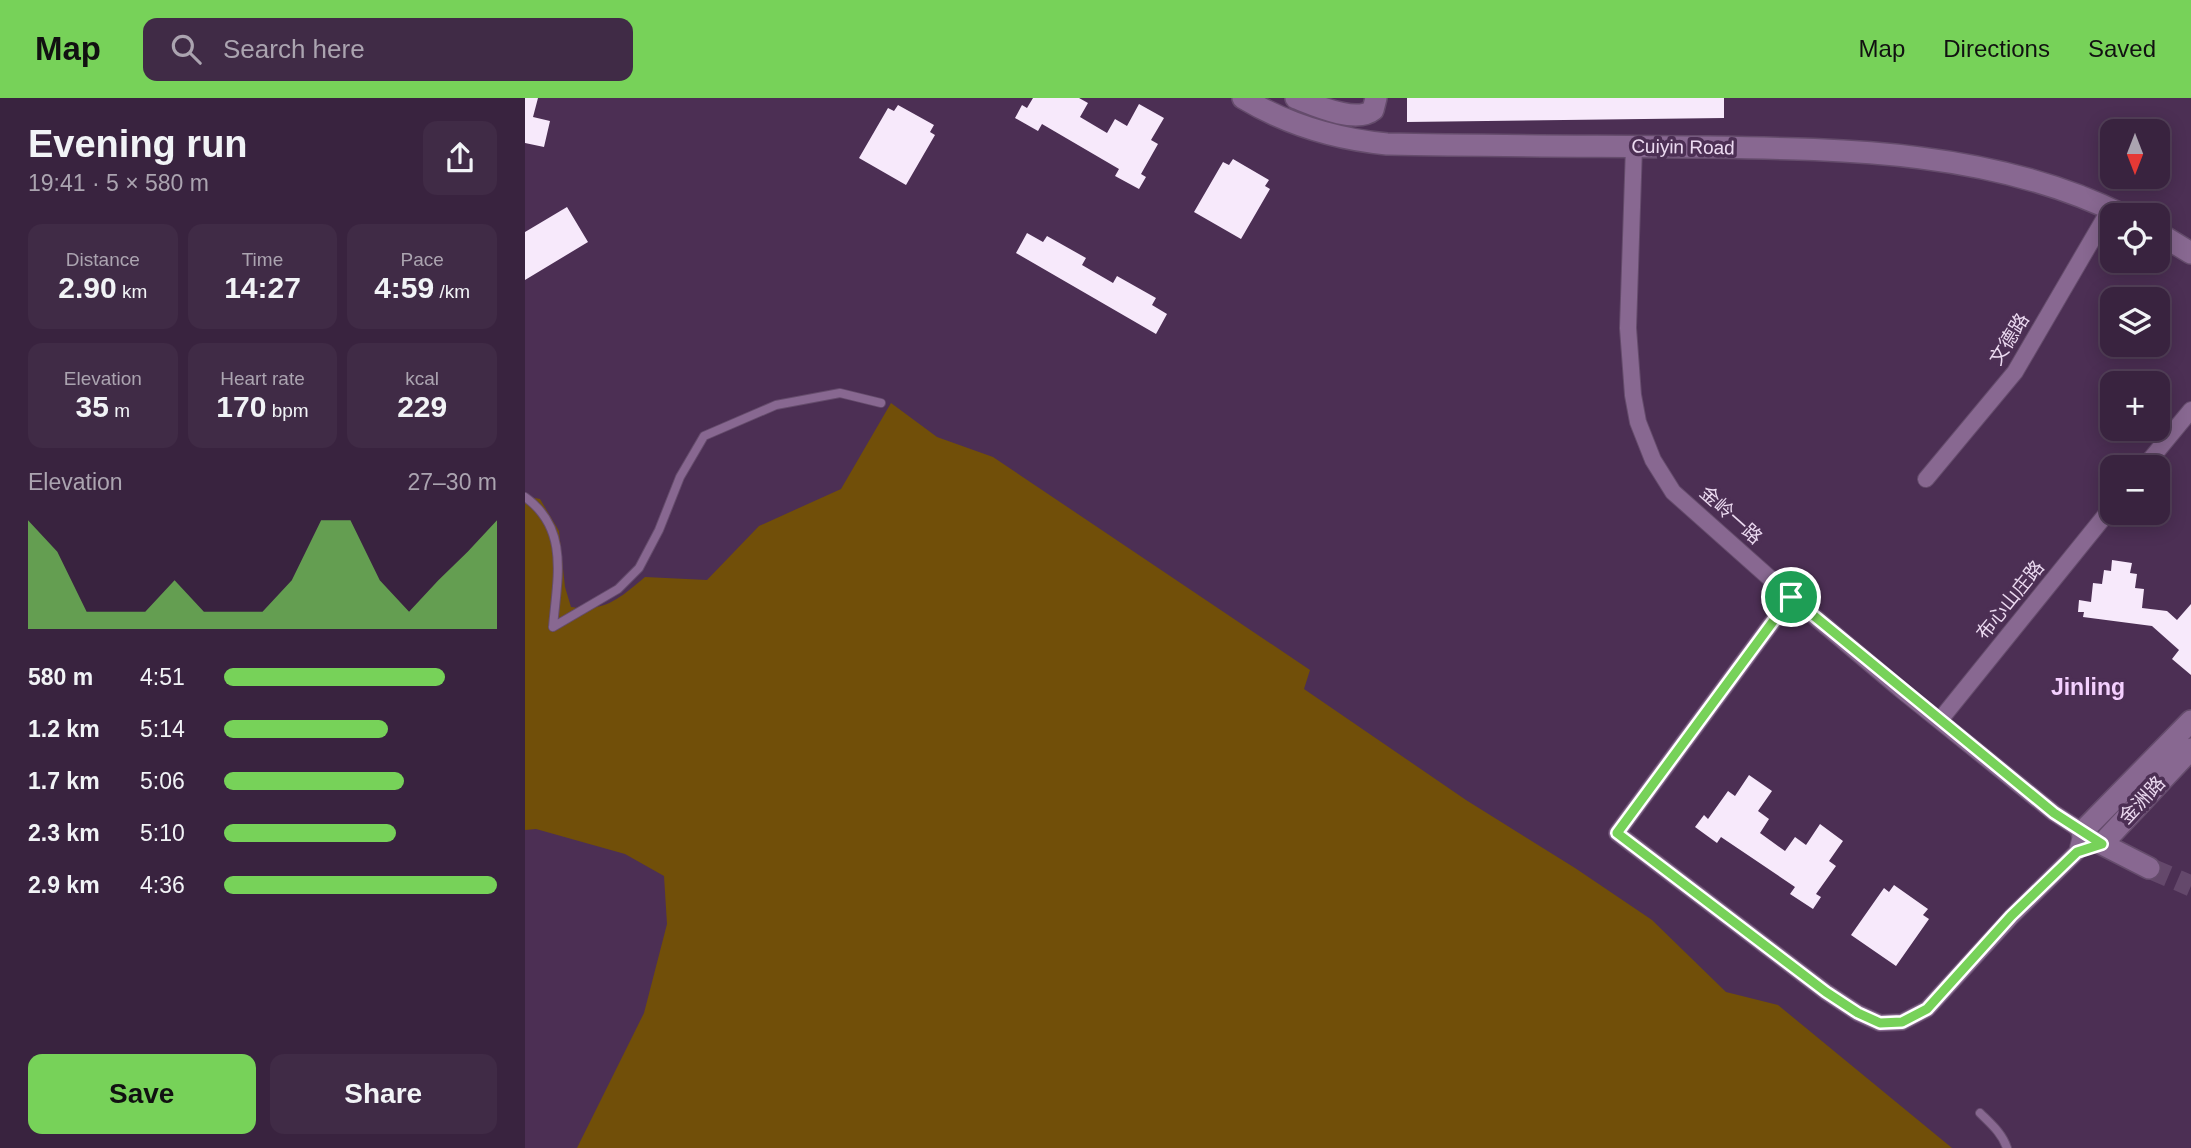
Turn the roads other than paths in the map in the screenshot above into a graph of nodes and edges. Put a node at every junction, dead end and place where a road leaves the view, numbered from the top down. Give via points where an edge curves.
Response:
1 (1243, 98) edge
2 (1296, 98) edge
3 (1376, 98) edge
4 (1635, 147) junction
5 (2100, 206) edge
6 (2100, 237) edge
7 (2170, 240) edge
8 (2191, 253) edge
9 (881, 402) dead end
10 (2191, 410) edge
11 (2154, 455) edge
12 (1926, 479) dead end
13 (525, 497) edge
14 (2100, 522) edge
15 (1791, 597) junction
16 (1940, 720) junction
17 (2191, 721) edge
18 (2191, 749) edge
19 (2080, 842) junction
20 (2102, 844) junction
21 (2150, 868) tunnel mouth
22 (1980, 1113) dead end
23 (2006, 1144) edge

1 - 4 street, Cuiyin Road via 1291,123 1366,142
2 - 3 street via 1361,116 1373,110
4 - 5 street, Cuiyin Road via 1829,149 1909,156 2025,178
4 - 15 street, 金岭一路 via 1628,328 1638,422 1653,460 1673,492
6 - 12 street, 文德路 via 2015,372
7 - 8 street
9 - 13 lane via 840,393 827,395 776,405 704,436 639,568 618,589 554,627 559,556 551,524
10 - 11 street
14 - 16 street, 布心山庄路
15 - 16 street, 金岭一路
15 - 19 street via 1617,833 1826,992 1880,1023 1902,1022 1927,1009
16 - 19 street, 金岭一路 via 2054,813
17 - 19 street, 金洲路
18 - 20 street, 金洲路
19 - 20 street, 金岭一路
20 - 21 street, 金洲路
22 - 23 lane

